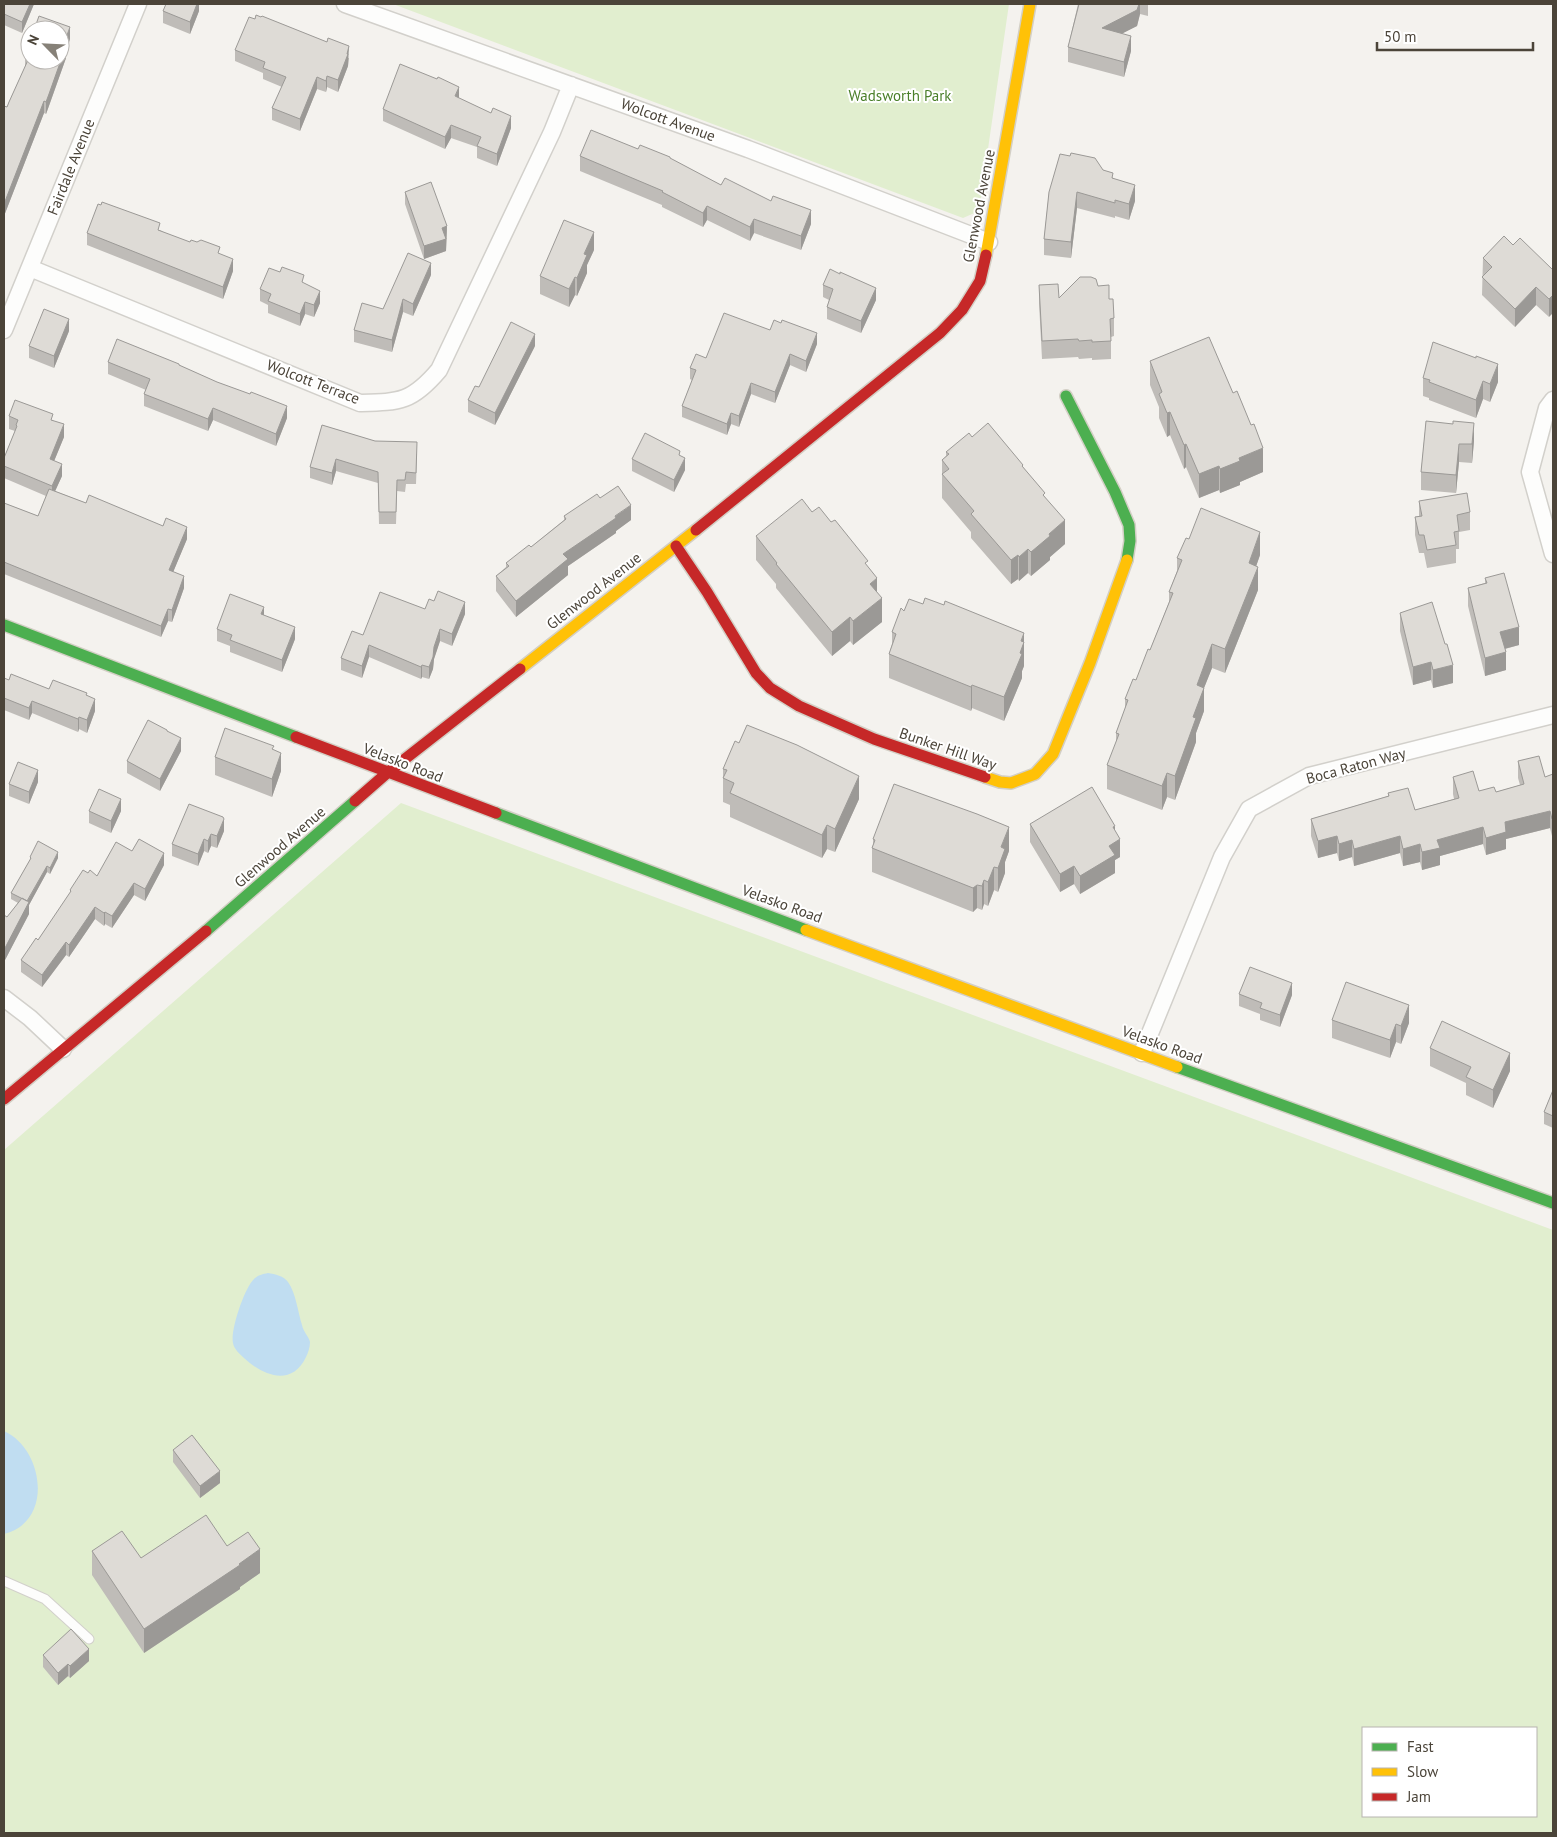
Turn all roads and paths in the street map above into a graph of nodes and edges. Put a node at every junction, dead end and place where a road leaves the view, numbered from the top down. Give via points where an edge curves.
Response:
1 (138, 4) edge
2 (346, 4) edge
3 (1030, 4) edge
4 (571, 85) junction
5 (989, 242) junction
6 (30, 268) junction
7 (4, 330) edge
8 (1066, 396) dead end
9 (1553, 400) edge
10 (676, 546) junction
11 (1553, 554) edge
12 (4, 625) edge
13 (1553, 715) edge
14 (387, 773) junction
15 (4, 998) edge
16 (63, 1049) junction
17 (1142, 1053) junction
18 (4, 1099) edge
19 (1553, 1204) edge
20 (4, 1581) edge
21 (89, 1639) dead end

1 - 6 street, Fairdale Avenue
2 - 4 street, Wolcott Avenue
3 - 5 street, Glenwood Avenue
4 - 5 street, Wolcott Avenue
4 - 6 street, Wolcott Terrace via 552,132 439,370 427,385 396,402 360,402
5 - 10 street, Glenwood Avenue via 980,281 962,310 940,333
6 - 7 street, Fairdale Avenue
8 - 10 street, Bunker Hill Way via 1115,492 1129,525 1130,541 1127,559 1090,663 1053,754 1035,774 1011,783 1000,782 874,739 799,706 770,688 756,674
9 - 11 street via 1547,408 1530,472
10 - 14 street, Glenwood Avenue
12 - 14 street, Velasko Road
13 - 17 street, Boca Raton Way via 1309,776 1249,810 1222,857
14 - 16 street, Glenwood Avenue via 223,917
14 - 17 street, Velasko Road
15 - 16 street
16 - 18 street, Glenwood Avenue
17 - 19 street, Velasko Road
20 - 21 lane via 45,1598

